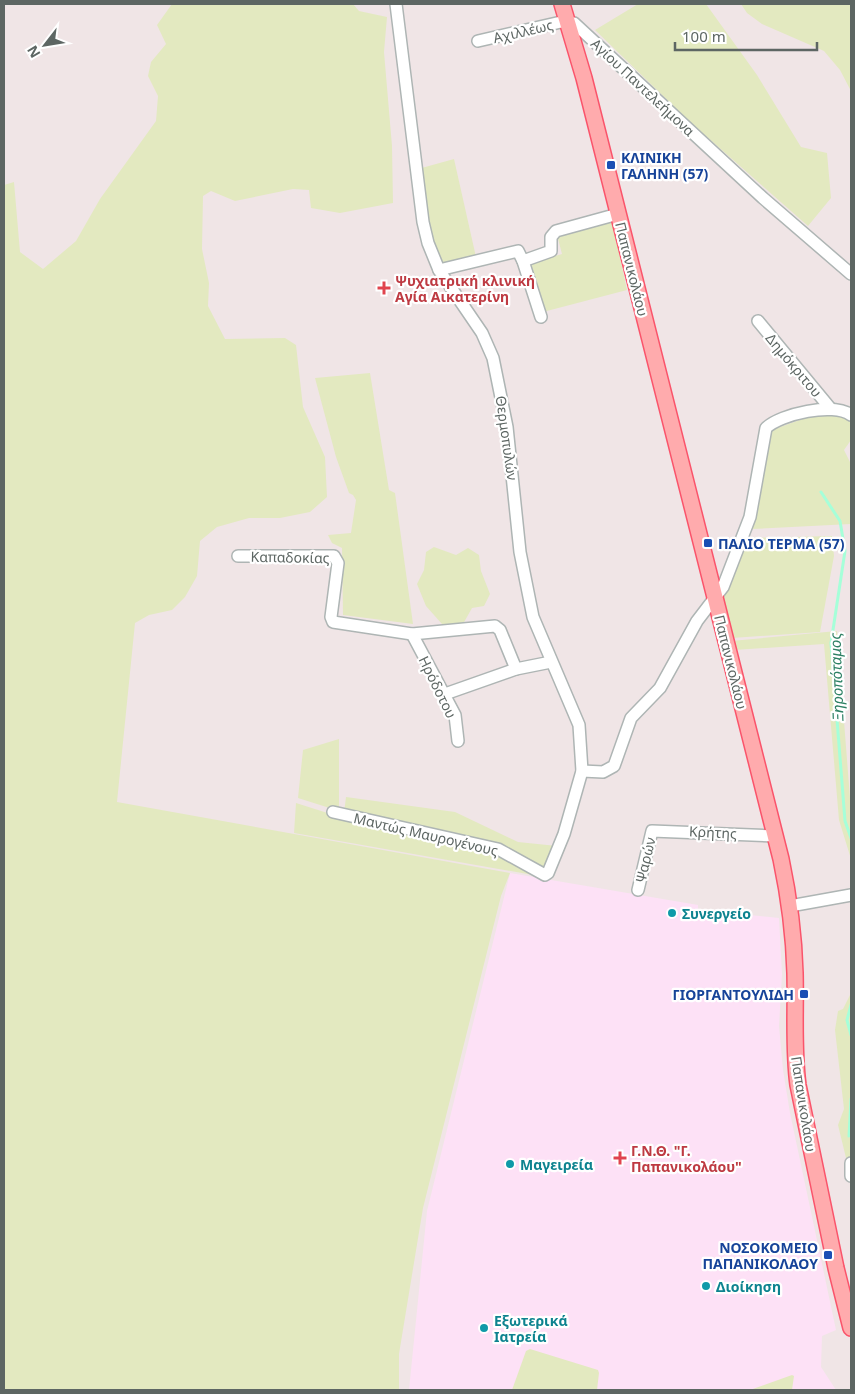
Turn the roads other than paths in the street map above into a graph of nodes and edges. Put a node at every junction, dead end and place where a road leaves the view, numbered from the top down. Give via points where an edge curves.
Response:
1 (396, 4) edge
2 (562, 4) edge
3 (568, 22) junction
4 (478, 41) dead end
5 (618, 214) junction
6 (520, 256) junction
7 (439, 270) junction
8 (851, 274) edge
9 (541, 317) dead end
10 (758, 322) dead end
11 (830, 408) junction
12 (851, 414) edge
13 (238, 556) dead end
14 (715, 600) junction
15 (412, 634) junction
16 (551, 662) junction
17 (516, 669) junction
18 (445, 694) junction
19 (458, 741) dead end
20 (582, 771) junction
21 (333, 812) dead end
22 (652, 830) joint
23 (775, 836) junction
24 (545, 874) joint
25 (638, 890) dead end
26 (851, 895) edge
27 (790, 906) junction
28 (849, 1160) edge
29 (851, 1176) edge
30 (851, 1322) edge

1 - 7 street, Θερμοπυλών via 423,222
2 - 3 main road, Παπανικολάου
3 - 4 street, Αχιλλέως
3 - 5 main road, Παπανικολάου
3 - 8 street, Αγίου Παντελεήμονα via 577,25 763,198
5 - 6 street via 556,231 551,237 551,251
5 - 14 main road, Παπανικολάου
6 - 7 street
6 - 9 street
7 - 16 street, Θερμοπυλών via 482,333 493,358 507,427 520,552 533,617
10 - 11 street, Δημόκριτου
11 - 12 street
11 - 14 street via 778,419 766,428 750,516 727,580
13 - 15 street, Καπαδοκίας via 336,558 332,622
14 - 20 street via 697,621 660,688 631,718 614,766 603,772
14 - 23 main road, Παπανικολάου
15 - 17 street via 495,626 500,630
15 - 18 street, Ηρόδοτου
16 - 17 street
16 - 20 street, Θερμοπυλών via 579,725
17 - 18 street
18 - 19 street, Ηρόδοτου via 455,715
20 - 24 street, Θερμοπυλών via 564,834
21 - 24 street, Μαντώς Μαυρογένους via 498,848
22 - 23 street, Κρήτης
22 - 25 street, Ψαρών
23 - 27 main road, Παπανικολάου
26 - 27 street
27 - 30 main road, Παπανικολάου via 795,971 795,1063 836,1268
28 - 29 street

